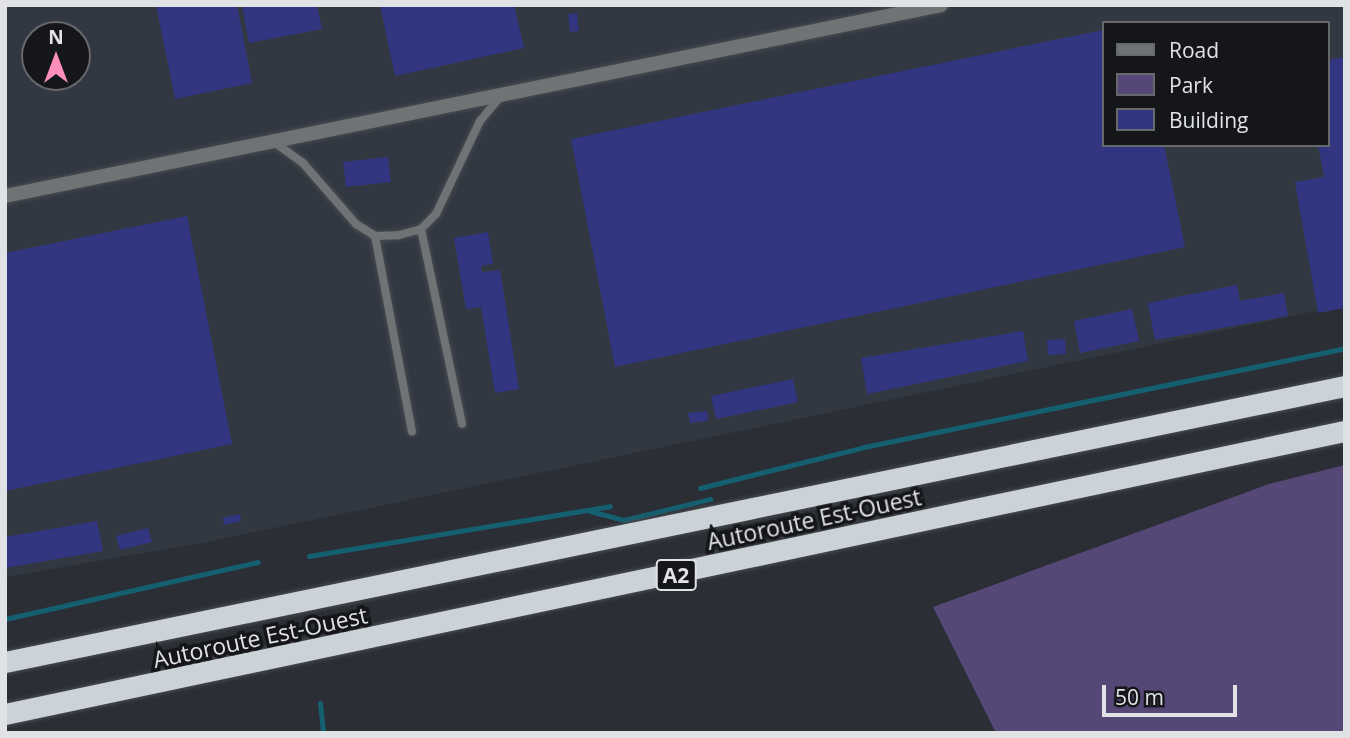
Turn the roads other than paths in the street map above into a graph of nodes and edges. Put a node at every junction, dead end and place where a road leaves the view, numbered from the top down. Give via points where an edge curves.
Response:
1 (941, 5) edge
2 (500, 97) junction
3 (274, 142) junction
4 (5, 196) edge
5 (421, 229) junction
6 (374, 236) junction
7 (1345, 386) edge
8 (462, 424) dead end
9 (1345, 431) edge
10 (412, 432) dead end
11 (5, 662) edge
12 (5, 714) edge

1 - 2 street
2 - 3 street
2 - 5 lane via 480,121 436,214
3 - 4 street
3 - 6 lane
5 - 6 lane
5 - 8 lane
6 - 10 lane
7 - 11 highway, Autoroute Est-Ouest / A2
9 - 12 highway, Autoroute Est-Ouest / A2

